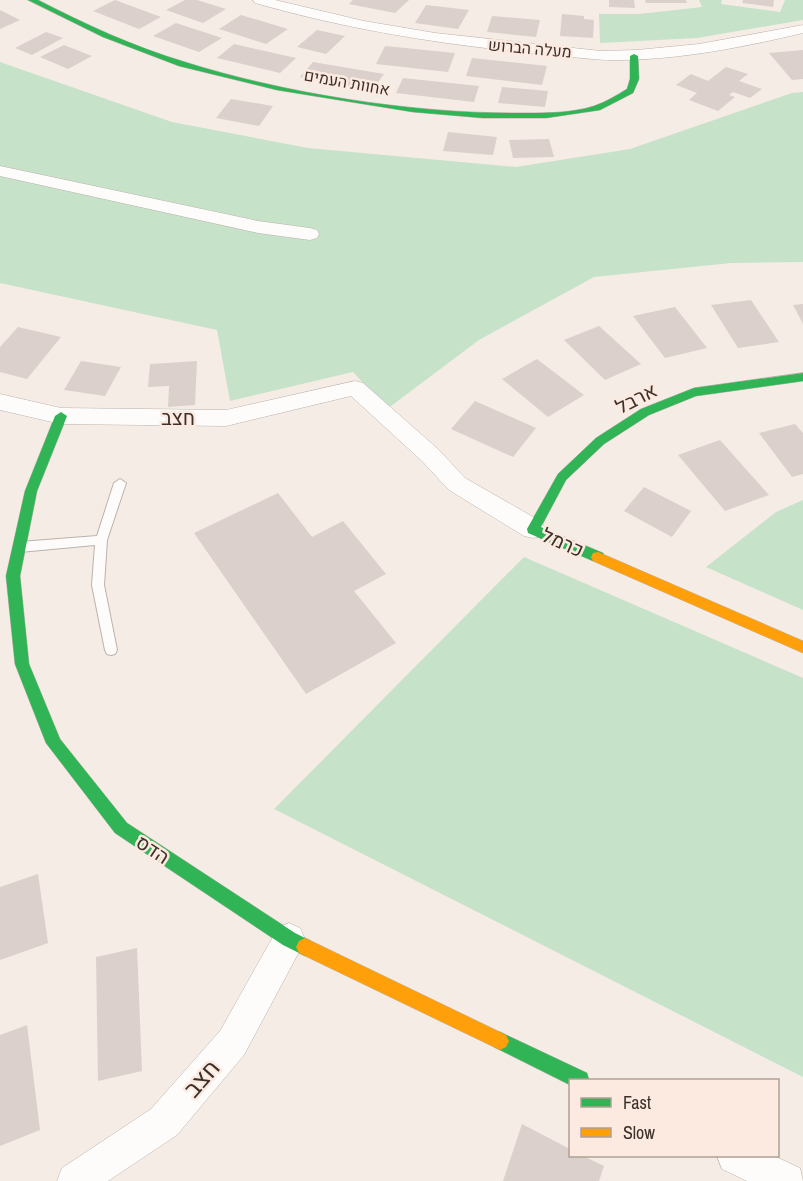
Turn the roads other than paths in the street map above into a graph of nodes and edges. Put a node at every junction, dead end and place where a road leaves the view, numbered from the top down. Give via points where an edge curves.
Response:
1 (32, 0) edge
2 (260, 0) edge
3 (803, 29) edge
4 (634, 56) junction
5 (0, 171) edge
6 (310, 234) dead end
7 (803, 377) edge
8 (355, 388) joint
9 (0, 402) edge
10 (61, 416) junction
11 (120, 483) dead end
12 (533, 529) junction
13 (101, 540) junction
14 (19, 548) junction
15 (803, 647) edge
16 (111, 650) dead end
17 (289, 939) junction
18 (578, 1079) edge
19 (739, 1157) edge
20 (75, 1181) edge
21 (787, 1181) edge

1 - 4 street, אחוות העמים via 72,22 184,64 291,89 414,110 546,117 591,113 630,91
2 - 4 street, מעלה הברוש via 418,35
3 - 4 street, מעלה הברוש
5 - 6 street
7 - 12 street, ארבל via 694,392 645,412 600,441 562,477
8 - 10 street, חצב via 226,418
8 - 12 street, כרמל via 457,484
9 - 10 street, חצב
10 - 14 street, הדס via 31,491
11 - 13 lane
12 - 15 street, כרמל
13 - 14 lane
13 - 16 lane via 98,585
14 - 17 street, הדס via 13,576 22,664 54,743 121,828
17 - 18 street, הדס
17 - 20 street, חצב via 232,1043 164,1122
19 - 21 street

